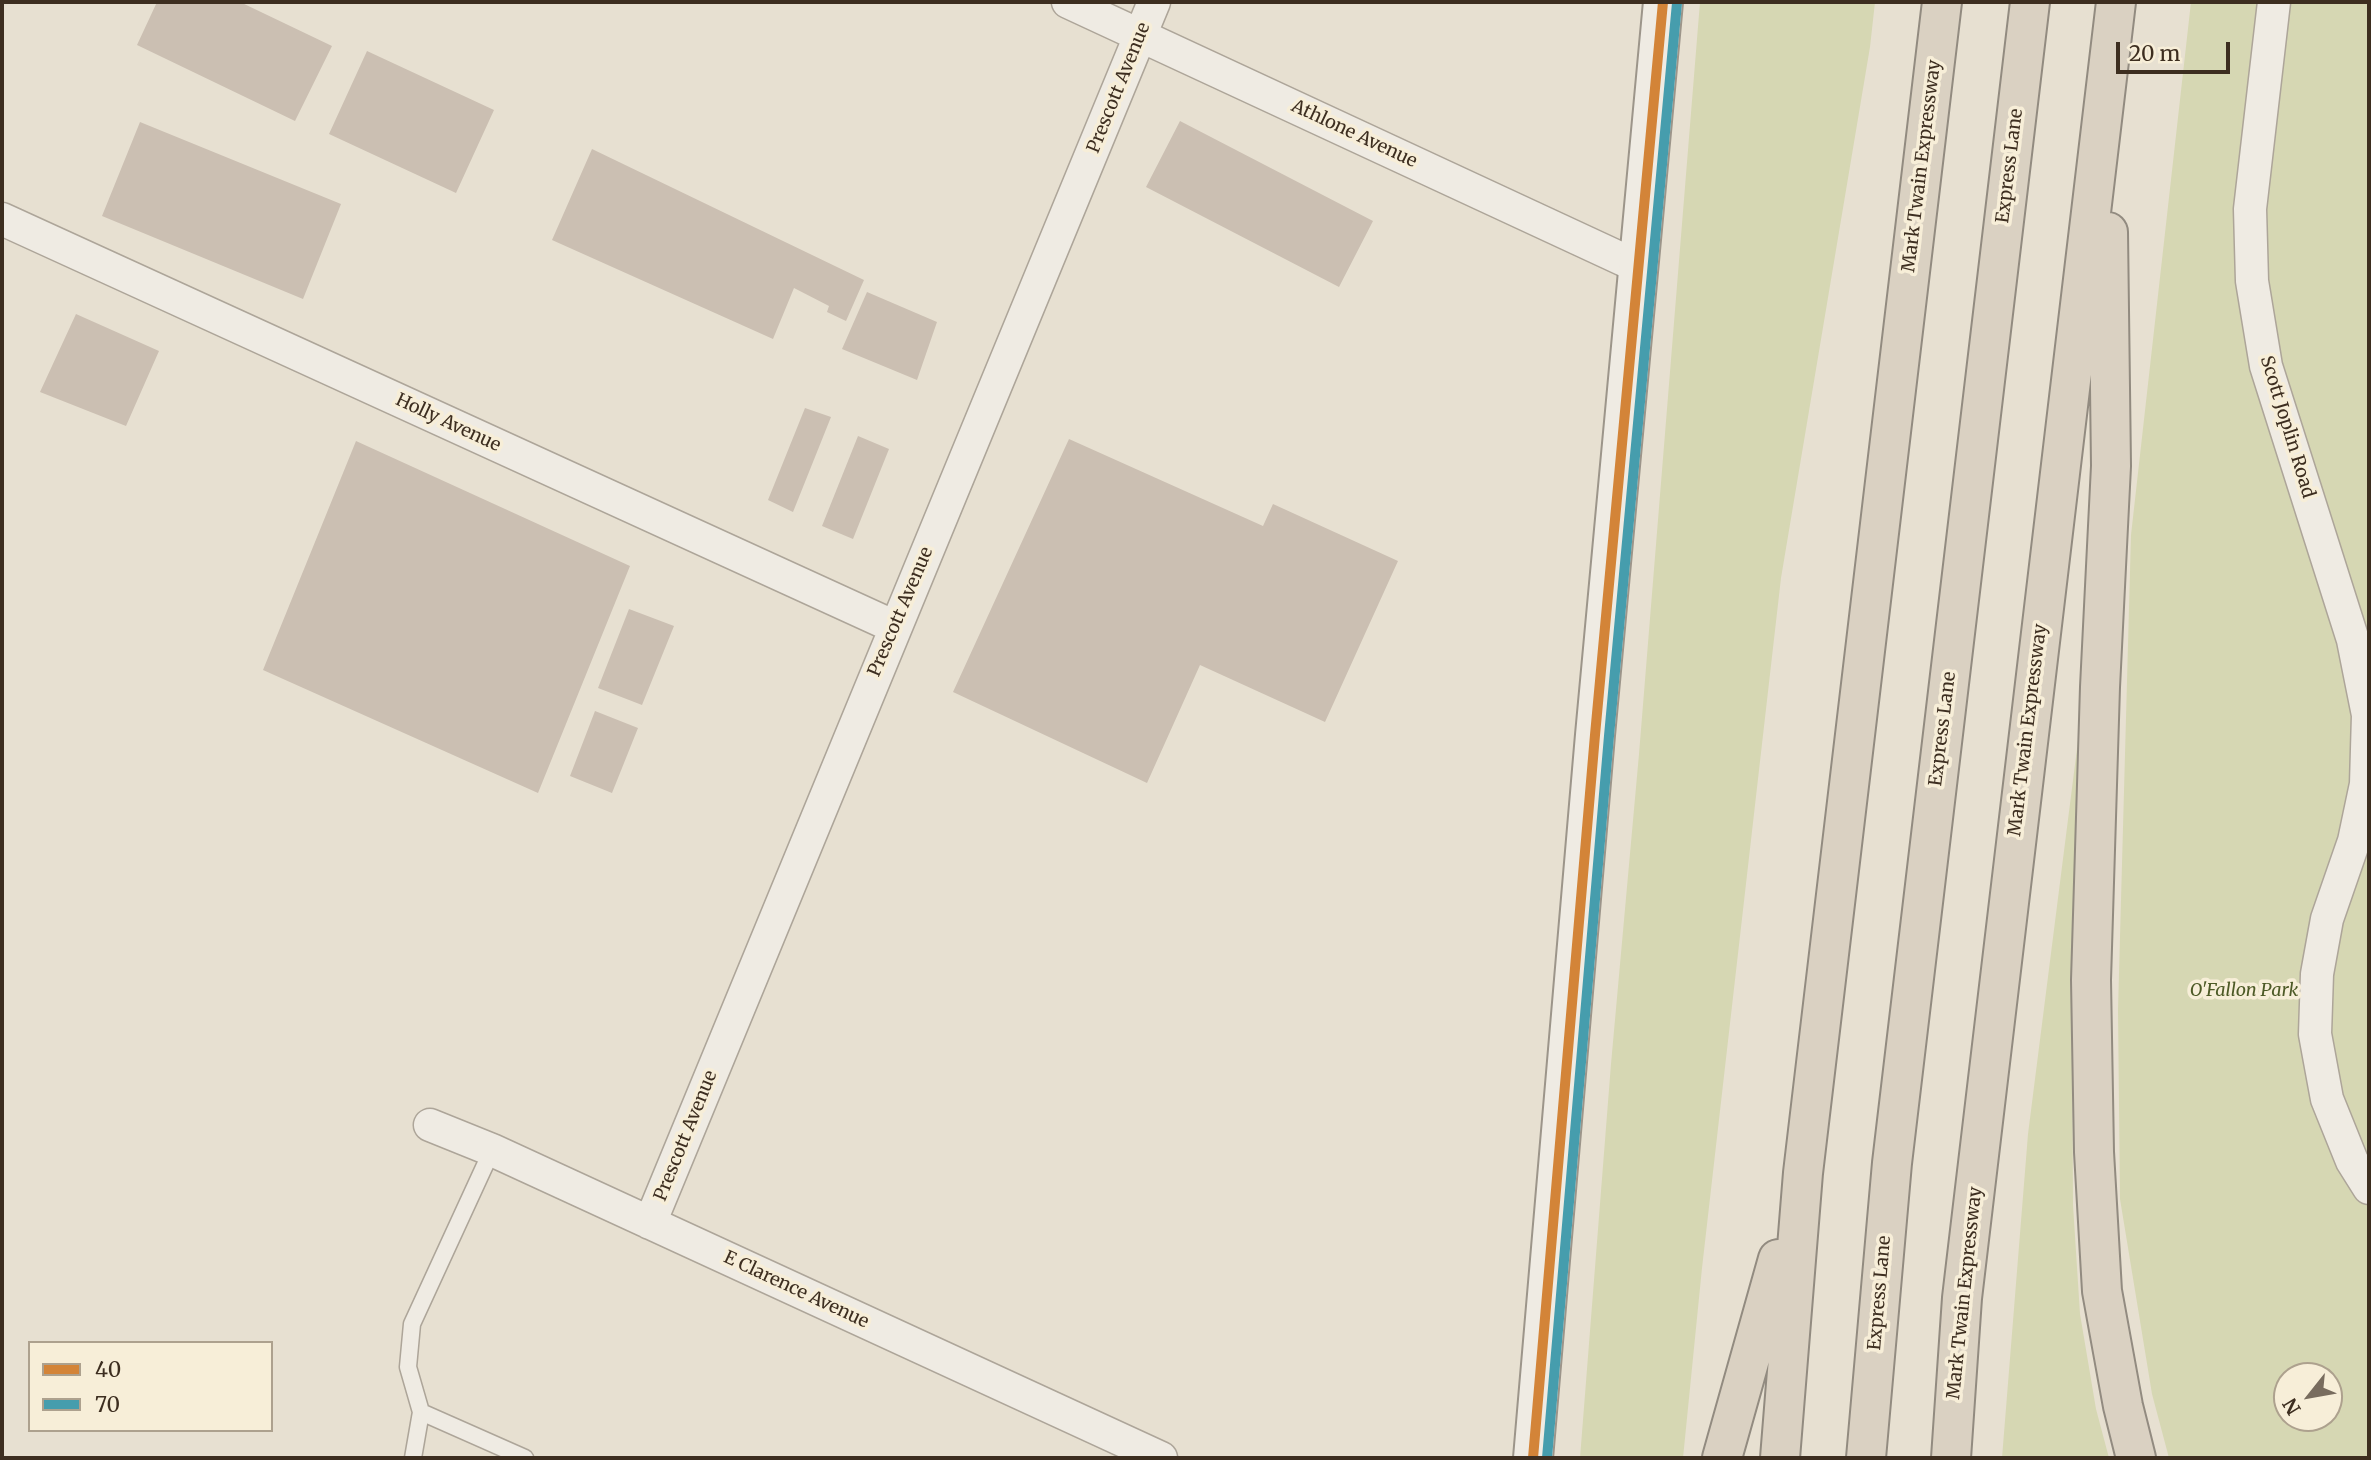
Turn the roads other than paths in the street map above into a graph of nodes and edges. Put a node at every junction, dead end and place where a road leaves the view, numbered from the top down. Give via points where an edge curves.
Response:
1 (1068, 2) edge
2 (1154, 2) edge
3 (1663, 2) edge
4 (1942, 2) edge
5 (2030, 2) edge
6 (2116, 2) edge
7 (2274, 2) edge
8 (1141, 36) junction
9 (2106, 83) junction
10 (2, 219) edge
11 (1639, 267) junction
12 (895, 627) junction
13 (2369, 717) edge
14 (430, 1125) dead end
15 (492, 1150) junction
16 (1803, 1173) junction
17 (2369, 1188) edge
18 (650, 1223) junction
19 (421, 1412) junction
20 (413, 1458) edge
21 (525, 1458) edge
22 (1161, 1458) edge
23 (1533, 1458) edge
24 (1722, 1458) edge
25 (1780, 1458) edge
26 (1867, 1458) edge
27 (1951, 1458) edge
28 (2136, 1458) edge

1 - 8 street, Athlone Avenue
2 - 8 street, Prescott Avenue
3 - 11 main road
4 - 16 highway, Mark Twain Expressway
5 - 26 highway, Express Lane via 1892,1163
6 - 9 highway, Mark Twain Expressway
7 - 13 street, Scott Joplin Road via 2250,209 2252,281 2266,366 2354,640
8 - 11 street, Athlone Avenue
8 - 12 street, Prescott Avenue
9 - 27 highway, Mark Twain Expressway via 1962,1298
9 - 28 highway via 2111,466 2091,952 2094,1152 2102,1290
10 - 12 street, Holly Avenue
11 - 23 main road
12 - 18 street, Prescott Avenue
13 - 17 street, Scott Joplin Road via 2366,784 2354,841 2327,919 2317,974 2315,1034 2327,1099 2352,1161
14 - 15 street, E Clarence Avenue
15 - 18 street, E Clarence Avenue
15 - 19 lane via 412,1324 408,1367
16 - 24 highway
16 - 25 highway, Mark Twain Expressway
18 - 22 street, E Clarence Avenue
19 - 20 lane
19 - 21 lane

